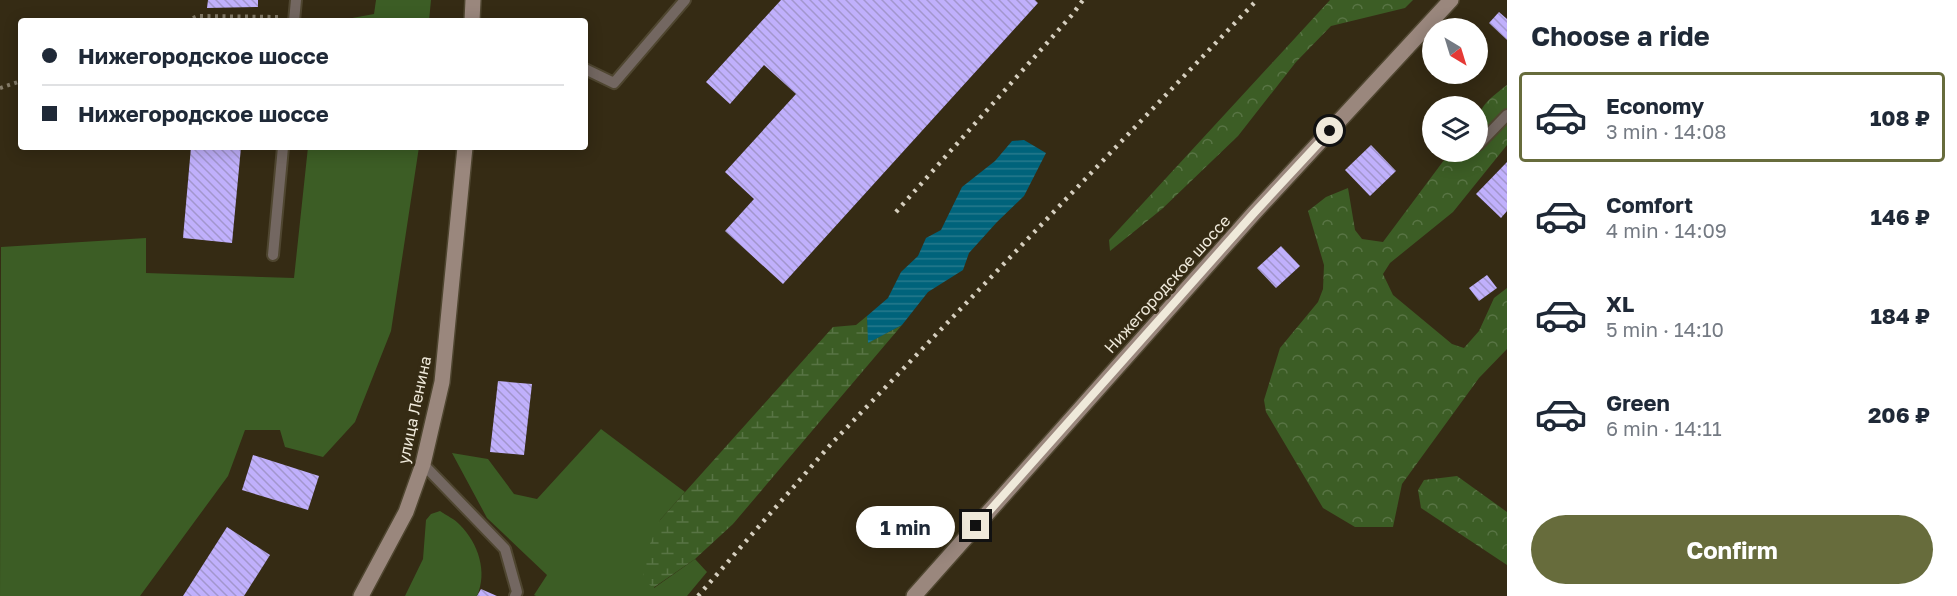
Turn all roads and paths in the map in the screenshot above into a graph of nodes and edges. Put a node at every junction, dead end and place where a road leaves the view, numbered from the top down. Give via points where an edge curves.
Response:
1 (296, 0) edge
2 (473, 0) edge
3 (685, 0) edge
4 (1451, 0) edge
5 (193, 18) edge
6 (262, 18) edge
7 (294, 18) edge
8 (472, 18) edge
9 (588, 70) edge
10 (18, 82) edge
11 (0, 88) edge
12 (1507, 115) edge
13 (1488, 135) edge
14 (283, 150) edge
15 (465, 150) edge
16 (273, 255) dead end
17 (423, 464) junction
18 (362, 596) edge
19 (515, 596) edge
20 (914, 596) edge

1 - 7 lane
2 - 8 street
3 - 9 lane via 614,83
4 - 20 street, Нижегородское шоссе via 1254,213
5 - 6 path
10 - 11 path
12 - 13 lane
14 - 16 lane
15 - 17 street, улица Ленина via 442,382
17 - 18 street, улица Ленина via 406,512
17 - 19 lane via 505,549

